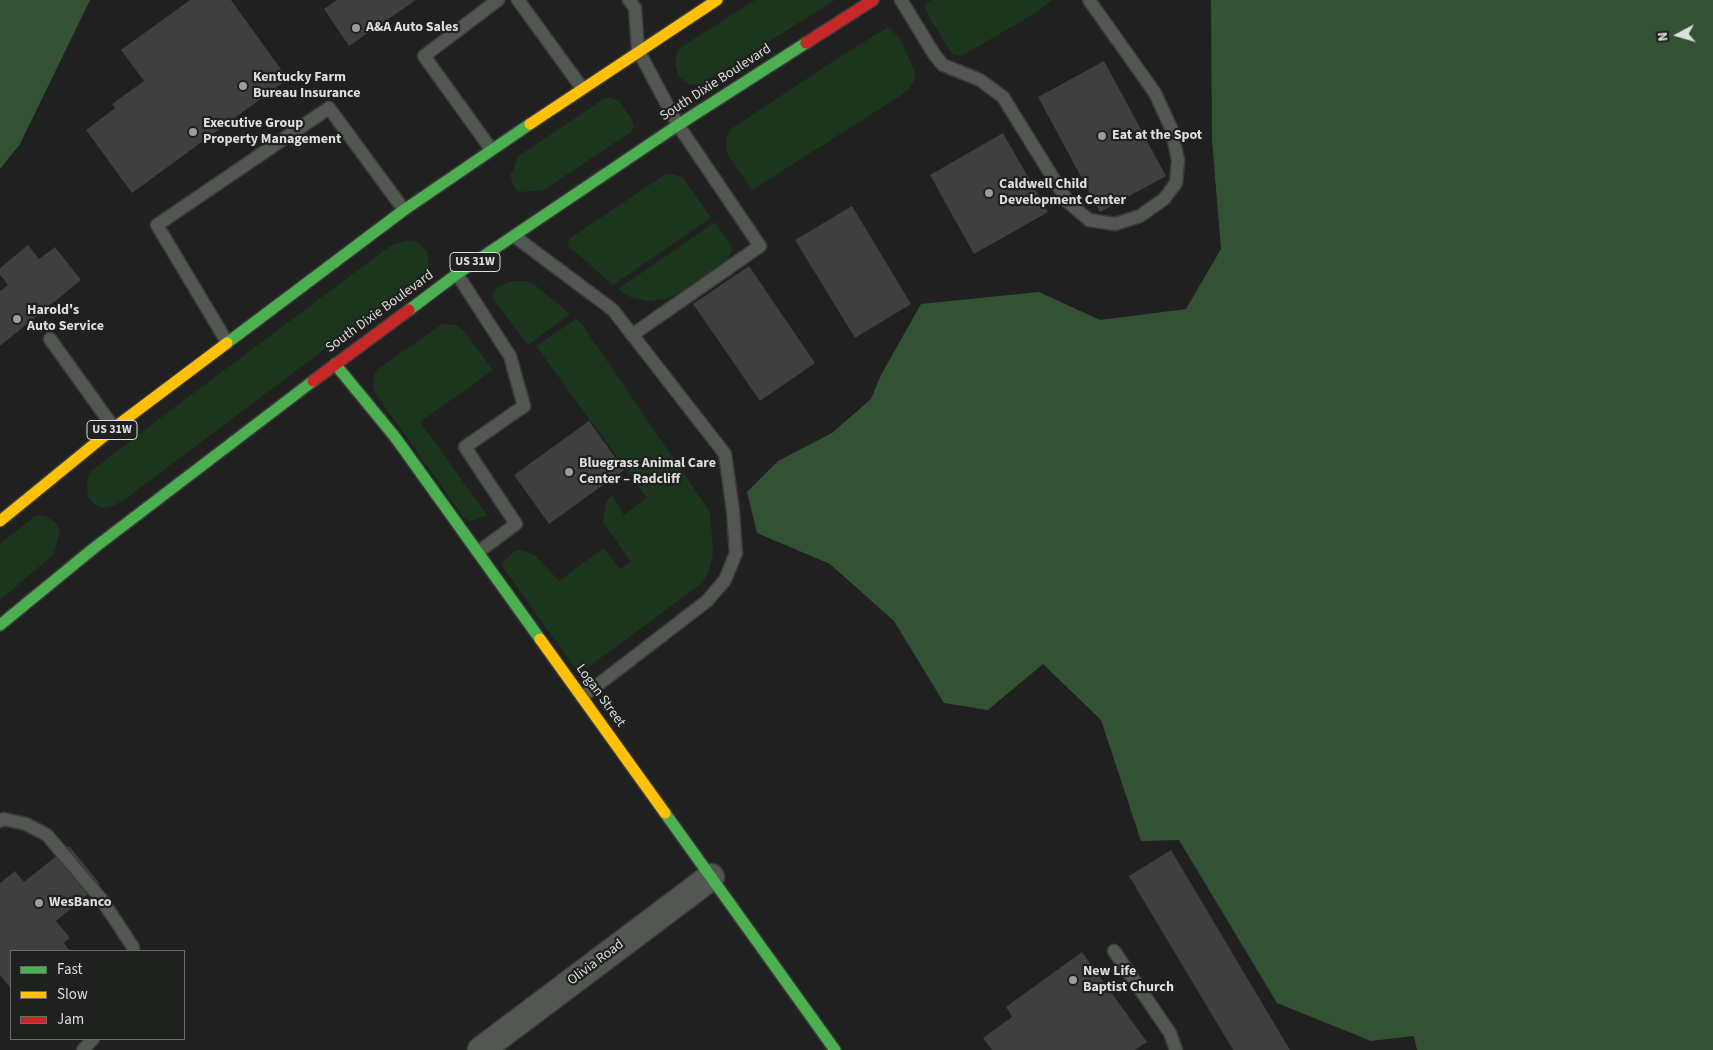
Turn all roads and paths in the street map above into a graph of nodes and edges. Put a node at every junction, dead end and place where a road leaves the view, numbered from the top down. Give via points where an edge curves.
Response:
1 (498, 0) edge
2 (518, 0) edge
3 (630, 0) edge
4 (717, 0) edge
5 (873, 0) edge
6 (901, 0) edge
7 (1090, 0) edge
8 (638, 50) junction
9 (582, 88) junction
10 (678, 125) junction
11 (491, 150) junction
12 (404, 210) junction
13 (514, 236) junction
14 (457, 274) junction
15 (632, 335) junction
16 (50, 339) dead end
17 (226, 342) junction
18 (335, 364) junction
19 (114, 428) junction
20 (0, 521) edge
21 (478, 552) junction
22 (0, 626) edge
23 (582, 697) junction
24 (0, 821) edge
25 (711, 877) junction
26 (133, 950) edge
27 (1114, 951) dead end
28 (92, 1040) edge
29 (83, 1050) edge
30 (482, 1050) edge
31 (835, 1050) edge
32 (1176, 1050) edge

1 - 11 lane via 424,56
2 - 9 lane
3 - 8 lane via 635,8
4 - 8 main road, US 31W
5 - 10 main road, South Dixie Boulevard / US 31W
6 - 7 lane via 943,65 980,80 1003,97 1068,202 1089,220 1115,224 1140,216 1164,199 1176,183 1178,160 1171,128 1154,94
8 - 9 main road, US 31W
8 - 10 lane
9 - 11 main road, US 31W
10 - 13 main road, South Dixie Boulevard / US 31W
10 - 15 lane via 760,246
11 - 12 main road, US 31W
12 - 17 main road, US 31W
12 - 17 lane via 329,108 157,225
13 - 14 main road, South Dixie Boulevard / US 31W
13 - 15 lane via 613,310
14 - 18 main road, South Dixie Boulevard / US 31W
14 - 21 lane via 510,356 524,406 465,447 516,524
15 - 23 lane via 725,454 736,553 725,580 707,601
16 - 19 lane
17 - 19 main road, US 31W
18 - 21 main road, Logan Street via 395,437
18 - 22 main road, South Dixie Boulevard / US 31W via 94,548
19 - 20 main road, US 31W
21 - 23 main road, Logan Street
23 - 25 main road, Logan Street
24 - 26 lane via 26,824 47,835 102,900
25 - 30 street, Olivia Road
25 - 31 main road, Logan Street
27 - 32 lane via 1170,1033
28 - 29 lane

